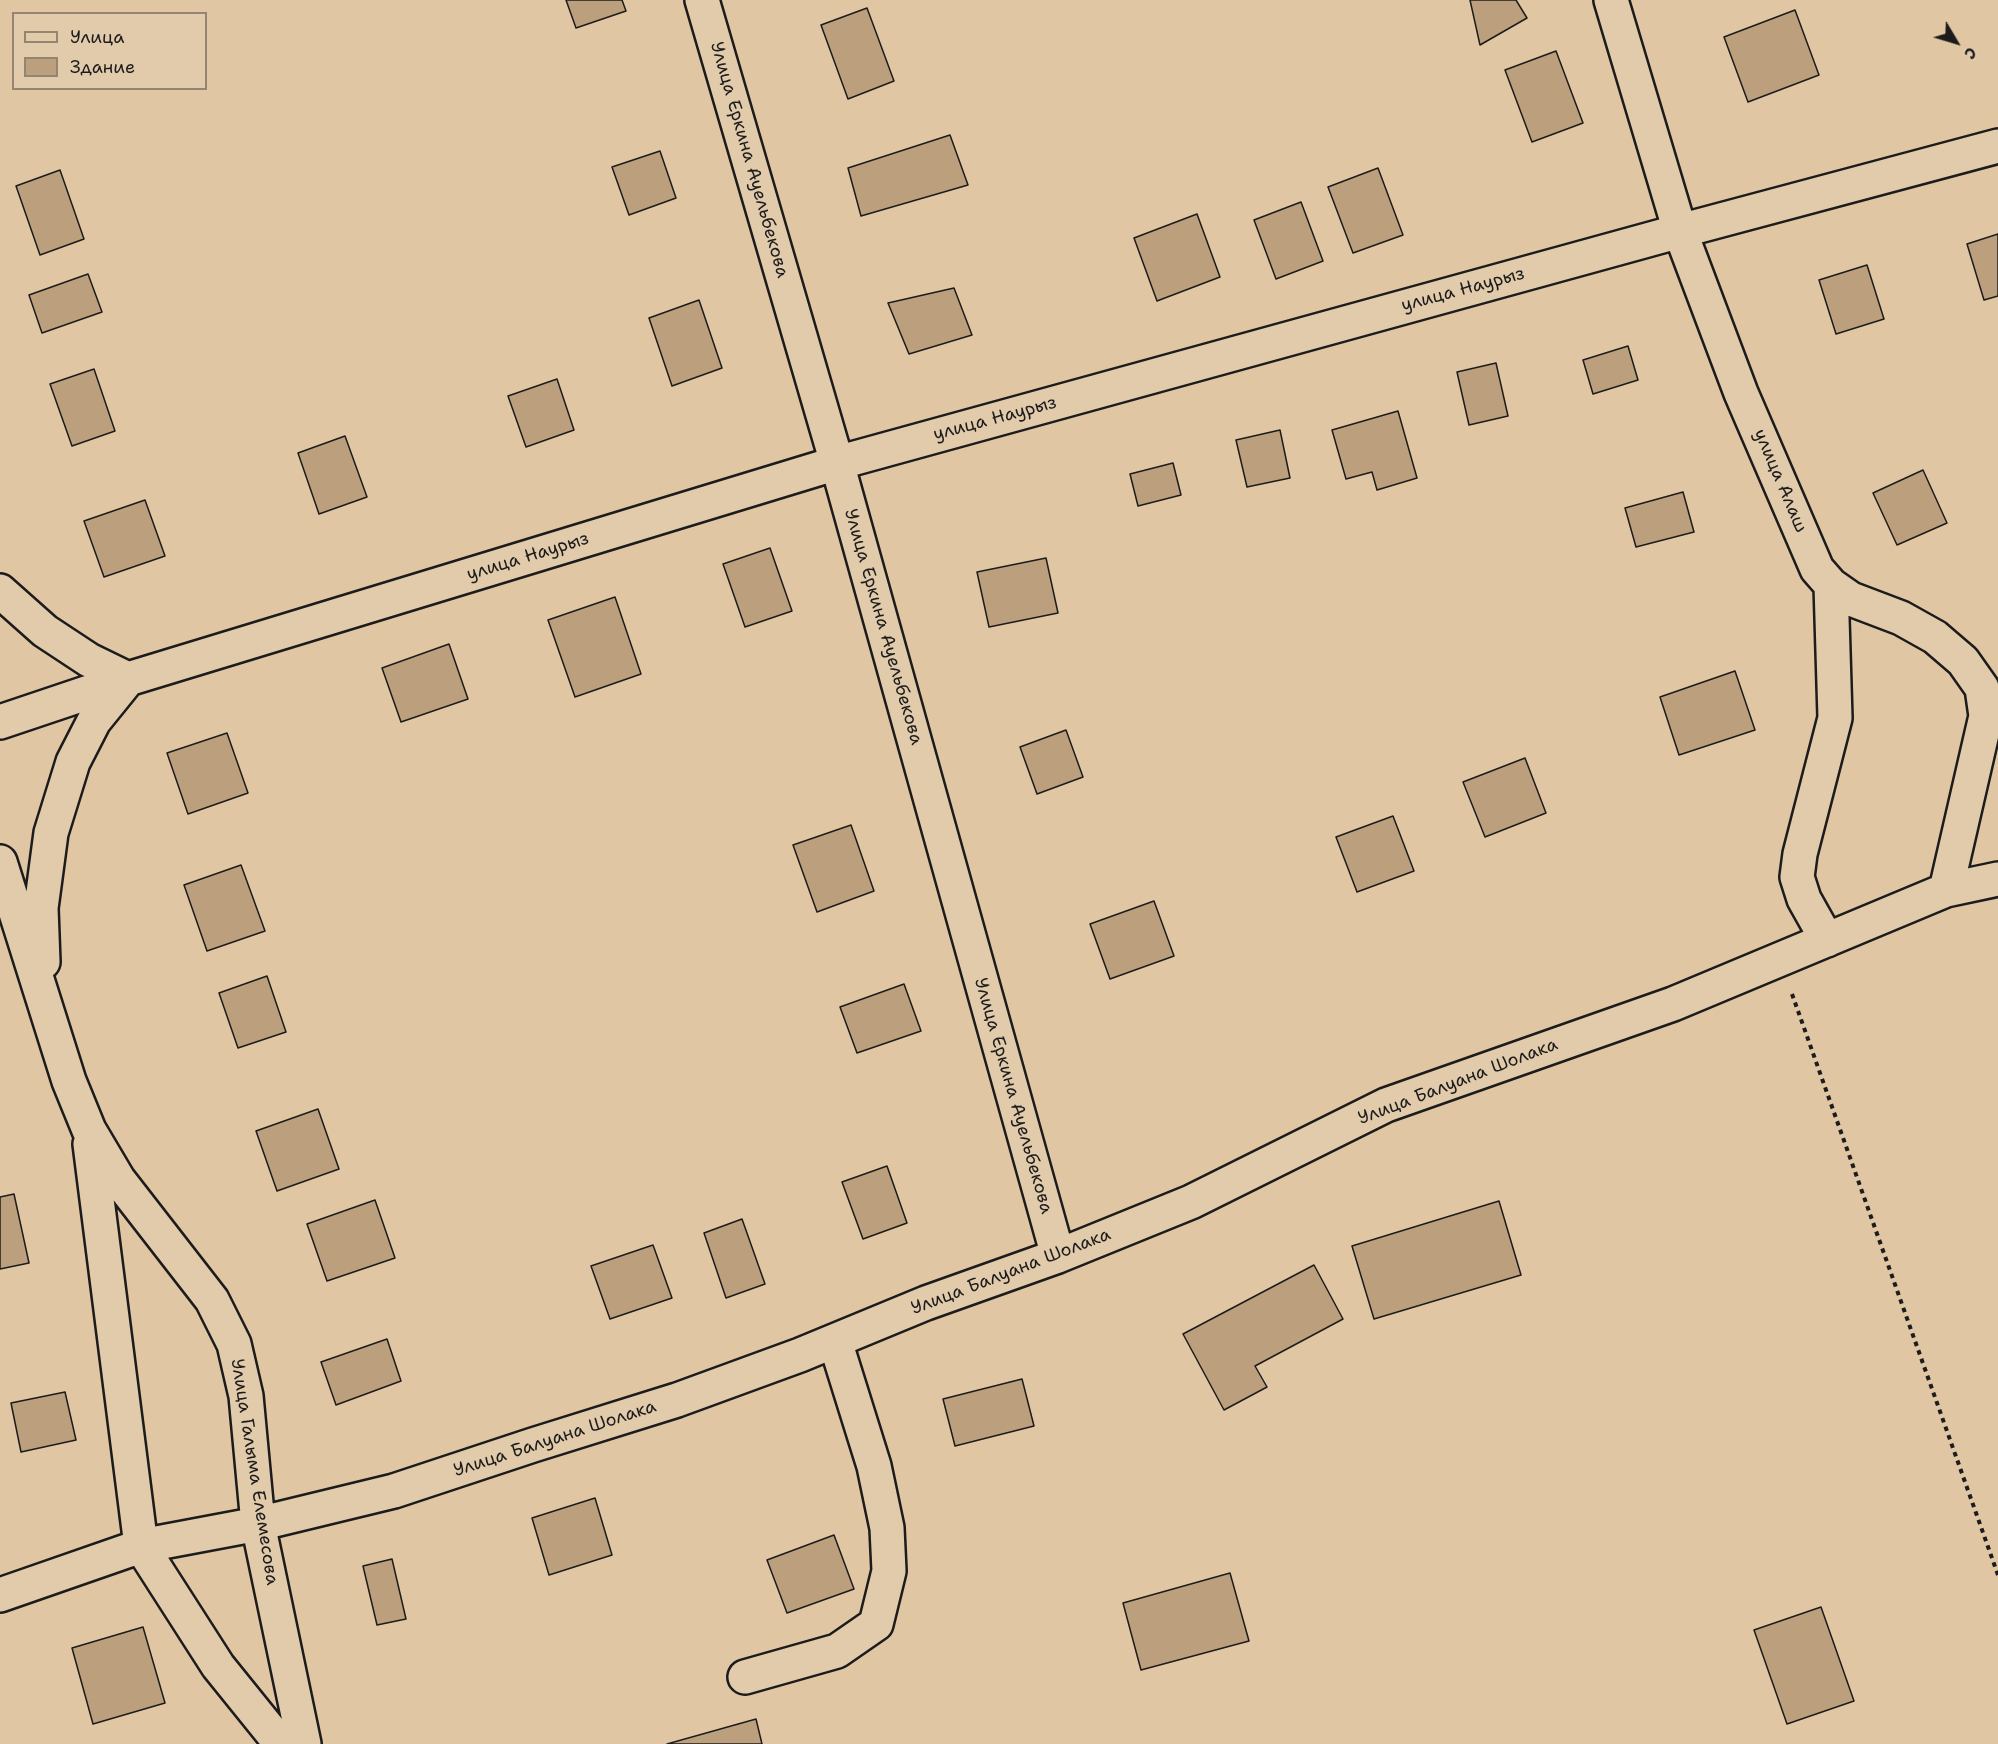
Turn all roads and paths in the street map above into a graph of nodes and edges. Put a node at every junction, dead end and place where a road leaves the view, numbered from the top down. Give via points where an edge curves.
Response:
1 (702, 0) edge
2 (1611, 0) edge
3 (1998, 147) edge
4 (1680, 231) junction
5 (837, 463) junction
6 (1831, 585) junction
7 (0, 591) edge
8 (128, 679) junction
9 (0, 722) edge
10 (0, 862) edge
11 (1998, 879) edge
12 (1946, 890) junction
13 (1827, 940) junction
14 (1780, 959) junction
15 (44, 1003) junction
16 (89, 1130) junction
17 (1058, 1257) junction
18 (835, 1341) junction
19 (258, 1524) junction
20 (141, 1546) junction
21 (1998, 1575) edge
22 (0, 1595) edge
23 (744, 1677) dead end
24 (281, 1744) edge
25 (304, 1744) edge

1 - 5 street, Улица Еркина Ауельбекова
2 - 4 street, улица Алаш
3 - 4 street, улица Наурыз
4 - 5 street, улица Наурыз
4 - 6 street, улица Алаш via 1741,393 1817,569
5 - 8 street, улица Наурыз
5 - 17 street, Улица Еркина Ауельбекова
6 - 12 street, улица Алаш via 1851,599 1901,618 1935,637 1964,661 1982,688 1986,716
6 - 13 street via 1835,718 1797,877 1804,899
7 - 8 street via 45,631 89,660
8 - 9 street, улица Наурыз
8 - 15 street via 94,722 73,762 51,833 41,908
10 - 15 street, Улица Галыма Елемесова
11 - 12 street, Улица Балуана Шолака
12 - 13 street, Улица Балуана Шолака
13 - 14 street, Улица Балуана Шолака
14 - 17 street, Улица Балуана Шолака via 1673,1004 1386,1106 1191,1202
14 - 21 path
15 - 16 street, Улица Галыма Елемесова
16 - 19 street, Улица Галыма Елемесова via 118,1179 212,1300 234,1344 246,1396
16 - 20 street
17 - 18 street, Улица Балуана Шолака via 927,1303
18 - 19 street, Улица Балуана Шолака via 677,1400 394,1491
18 - 23 street via 874,1466 887,1528 889,1571 876,1624 837,1651
19 - 20 street, Улица Балуана Шолака
19 - 25 street, Улица Галыма Елемесова
20 - 22 street, Улица Балуана Шолака
20 - 24 street via 218,1666

